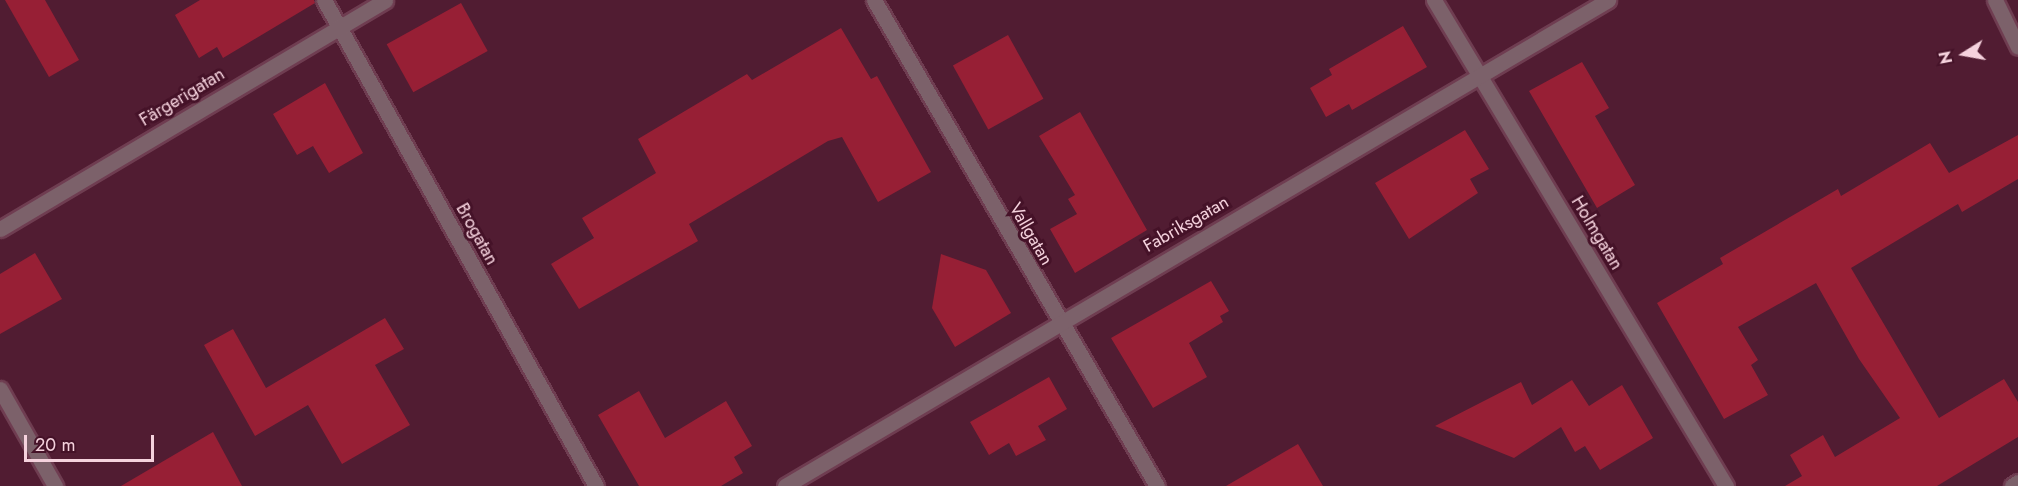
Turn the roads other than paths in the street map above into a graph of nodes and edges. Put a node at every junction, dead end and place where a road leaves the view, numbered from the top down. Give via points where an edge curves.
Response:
1 (324, 0) edge
2 (385, 0) edge
3 (874, 0) edge
4 (1434, 0) edge
5 (1608, 0) edge
6 (1995, 0) edge
7 (338, 27) junction
8 (2018, 47) edge
9 (1479, 76) junction
10 (0, 229) edge
11 (1059, 321) junction
12 (0, 389) edge
13 (2018, 482) edge
14 (55, 486) edge
15 (596, 486) edge
16 (785, 486) edge
17 (1157, 486) edge
18 (1726, 486) edge
19 (2012, 486) edge

1 - 7 street, Brogatan
2 - 7 street, Färgerigatan
3 - 11 street, Vallgatan
4 - 9 street, Holmgatan
5 - 9 street, Fabriksgatan
6 - 8 street
7 - 10 street, Färgerigatan
7 - 15 street, Brogatan
9 - 11 street, Fabriksgatan
9 - 18 street, Holmgatan
11 - 16 street, Fabriksgatan
11 - 17 street, Vallgatan
12 - 14 street
13 - 19 street

